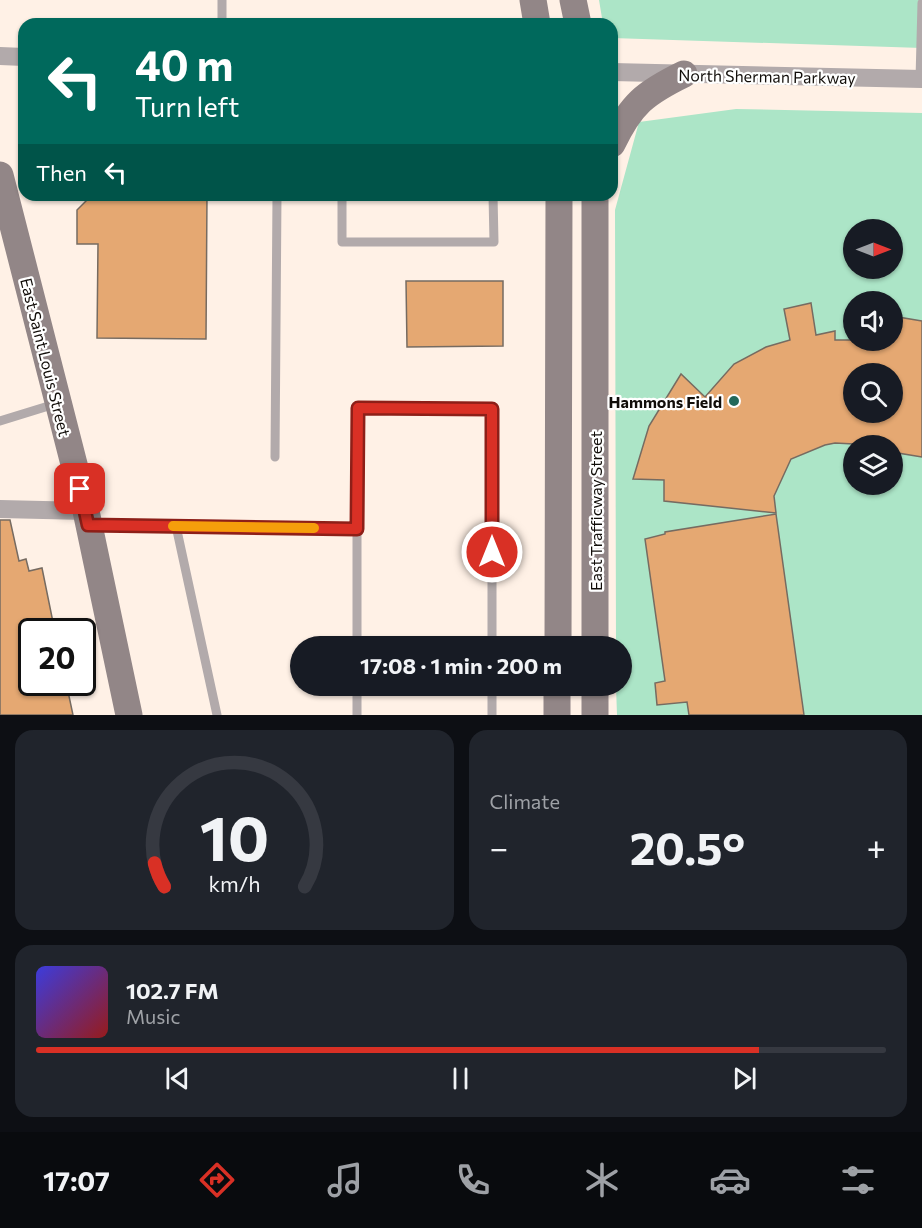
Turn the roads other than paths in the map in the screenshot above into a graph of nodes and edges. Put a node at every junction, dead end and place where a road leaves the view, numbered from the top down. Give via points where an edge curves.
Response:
1 (222, 0) edge
2 (533, 0) edge
3 (573, 0) edge
4 (922, 3) edge
5 (222, 18) edge
6 (536, 18) edge
7 (577, 18) edge
8 (0, 56) edge
9 (18, 57) edge
10 (618, 72) edge
11 (684, 74) junction
12 (921, 80) edge
13 (618, 130) edge
14 (0, 175) edge
15 (277, 201) edge
16 (342, 201) edge
17 (493, 201) edge
18 (559, 201) edge
19 (597, 203) edge
20 (58, 403) junction
21 (0, 421) edge
22 (274, 457) dead end
23 (0, 509) edge
24 (87, 518) junction
25 (176, 526) junction
26 (357, 529) junction
27 (357, 636) edge
28 (492, 636) edge
29 (558, 636) edge
30 (595, 636) edge
31 (357, 696) edge
32 (492, 696) edge
33 (558, 696) edge
34 (595, 696) edge
35 (129, 715) edge
36 (217, 715) edge
37 (357, 715) edge
38 (492, 715) edge
39 (557, 715) edge
40 (595, 715) edge

1 - 5 lane
2 - 6 main road
3 - 7 main road
4 - 12 lane
8 - 9 street
10 - 11 street, North Sherman Parkway
11 - 12 street, North Sherman Parkway
11 - 13 main road via 650,91 624,117
14 - 20 main road, East Saint Louis Street
15 - 22 lane
16 - 17 lane via 342,242 494,242
18 - 29 main road
19 - 30 main road, East Trafficway Street
20 - 21 lane
20 - 24 main road, East Saint Louis Street
23 - 24 street
24 - 25 lane
24 - 35 main road, East Saint Louis Street
25 - 26 lane
25 - 36 lane
26 - 27 lane
26 - 28 lane via 358,408 492,409
31 - 37 lane
32 - 38 lane
33 - 39 main road
34 - 40 main road

